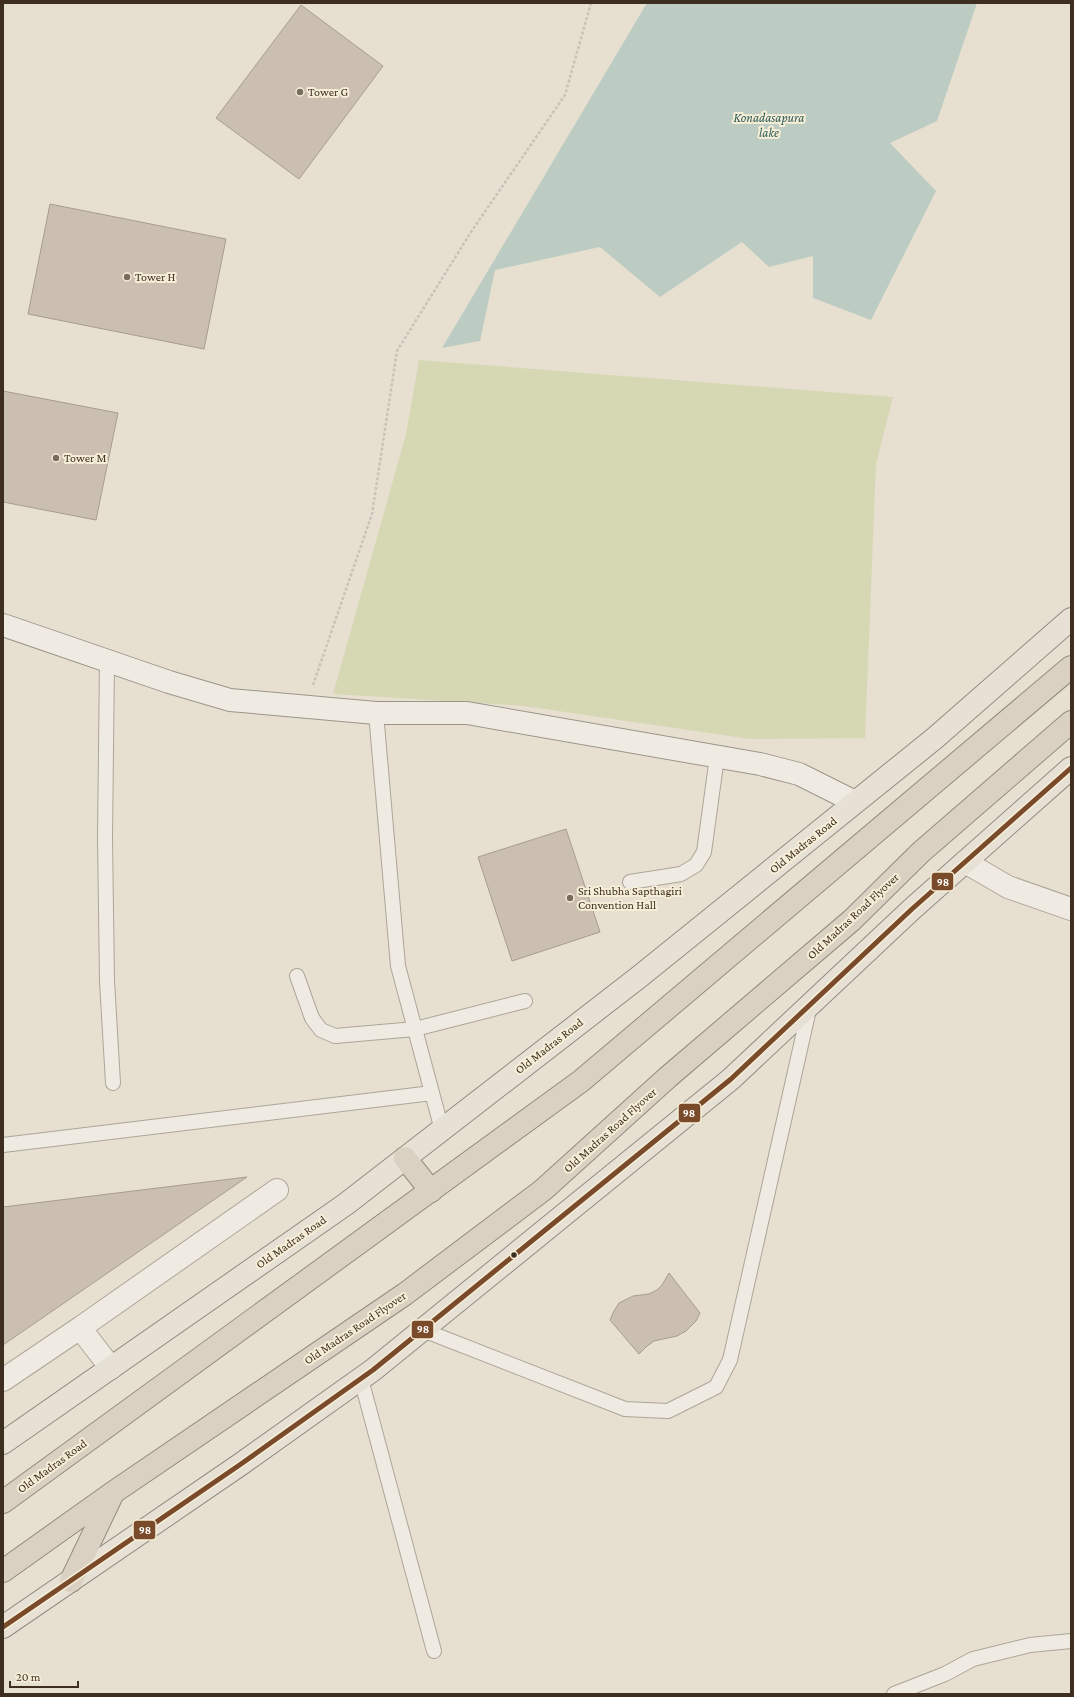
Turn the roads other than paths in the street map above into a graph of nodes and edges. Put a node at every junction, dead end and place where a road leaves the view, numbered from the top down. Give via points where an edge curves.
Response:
1 (1071, 619) edge
2 (3, 625) edge
3 (107, 661) junction
4 (1071, 667) edge
5 (376, 713) junction
6 (1071, 722) edge
7 (717, 757) junction
8 (1071, 768) edge
9 (855, 802) junction
10 (965, 862) junction
11 (630, 882) dead end
12 (1071, 909) edge
13 (297, 976) dead end
14 (525, 1001) dead end
15 (810, 1004) junction
16 (415, 1029) junction
17 (113, 1083) dead end
18 (432, 1093) junction
19 (442, 1130) junction
20 (3, 1145) edge
21 (405, 1158) junction
22 (277, 1190) dead end
23 (431, 1191) junction
24 (80, 1328) junction
25 (423, 1330) junction
26 (111, 1368) junction
27 (360, 1379) junction
28 (3, 1380) edge
29 (3, 1443) edge
30 (114, 1492) junction
31 (3, 1502) edge
32 (3, 1571) edge
33 (71, 1581) junction
34 (3, 1627) edge
35 (1071, 1641) edge
36 (434, 1651) dead end
37 (894, 1694) edge

1 - 9 main road, Old Madras Road via 935,738
2 - 3 street
3 - 5 street via 230,700
3 - 17 lane via 105,846 107,981
4 - 23 highway via 581,1081
5 - 7 street via 467,713
5 - 16 lane via 398,966
6 - 30 highway, Old Madras Road Flyover via 921,852 852,920 668,1077 543,1190 405,1294
7 - 9 street via 799,774
7 - 11 lane via 704,852 696,866 681,874
8 - 10 main road
9 - 19 main road, Old Madras Road via 639,977
10 - 12 street via 1008,887
10 - 15 main road
13 - 16 lane via 312,1018 321,1030 335,1036
14 - 16 lane
15 - 25 main road via 731,1079
15 - 25 lane via 730,1360 716,1387 668,1412 625,1409
16 - 18 lane
18 - 19 lane
18 - 20 lane
19 - 21 main road, Old Madras Road
21 - 23 highway
21 - 26 main road, Old Madras Road via 346,1204
22 - 24 street
23 - 31 highway, Old Madras Road
24 - 26 street
24 - 28 street
25 - 27 main road
26 - 29 main road, Old Madras Road
27 - 33 main road
27 - 36 lane
30 - 32 highway
30 - 33 highway
33 - 34 main road
35 - 37 lane via 1030,1645 973,1659 945,1674

